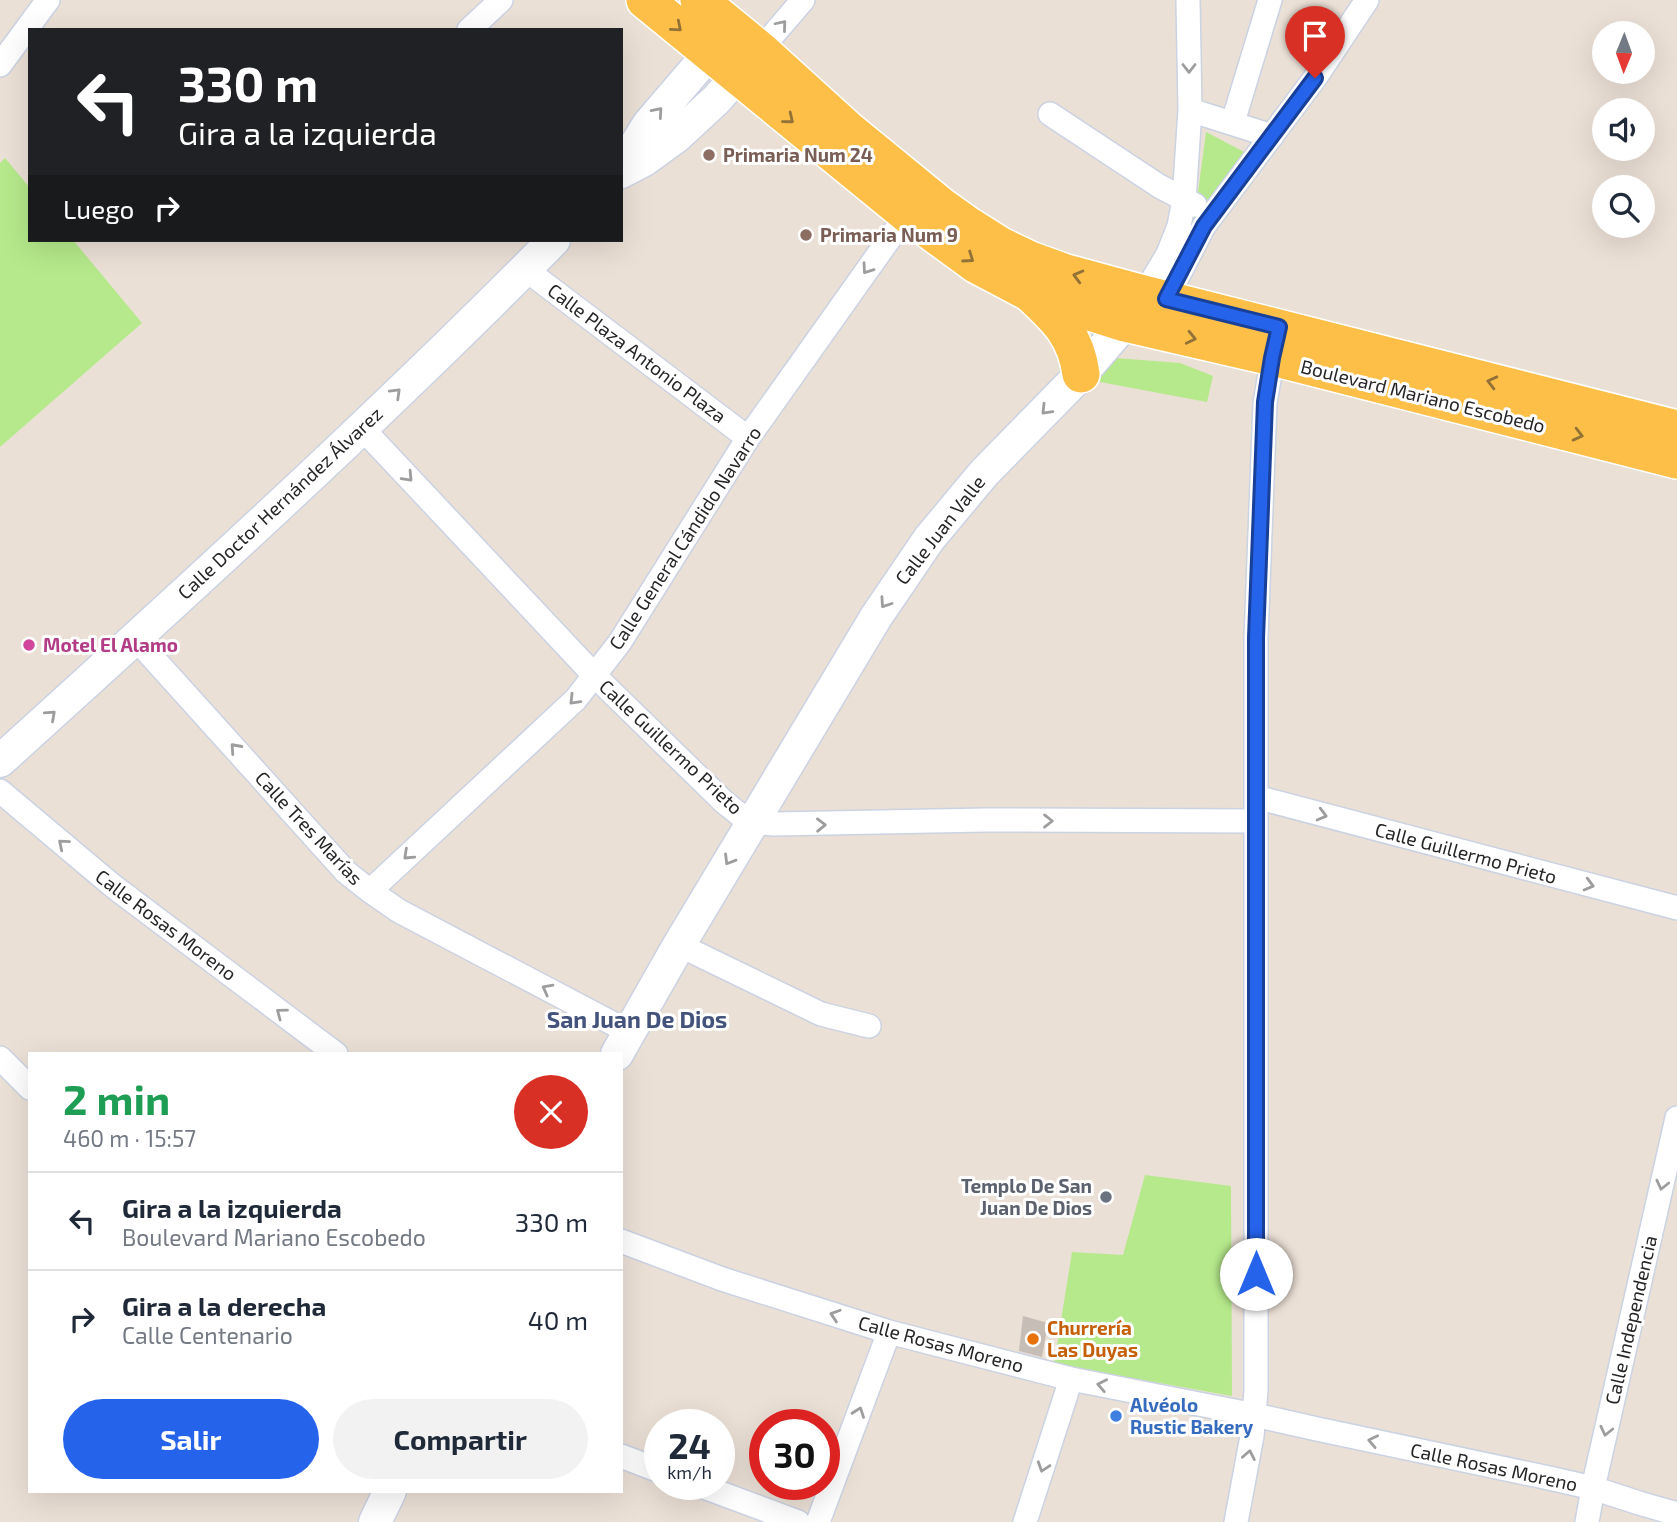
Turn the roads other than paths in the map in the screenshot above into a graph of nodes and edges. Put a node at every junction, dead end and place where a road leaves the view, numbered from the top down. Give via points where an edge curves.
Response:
1 (48, 0) edge
2 (501, 0) edge
3 (645, 0) edge
4 (699, 0) edge
5 (803, 0) edge
6 (1188, 0) edge
7 (1270, 0) edge
8 (1367, 0) edge
9 (471, 28) edge
10 (734, 52) junction
11 (0, 65) edge
12 (1190, 110) junction
13 (1050, 114) dead end
14 (1233, 122) junction
15 (1272, 136) junction
16 (623, 169) edge
17 (1184, 200) junction
18 (1214, 213) junction
19 (907, 214) junction
20 (552, 242) edge
21 (525, 269) junction
22 (1030, 293) junction
23 (1147, 311) junction
24 (1275, 342) junction
25 (1081, 374) junction
26 (361, 427) junction
27 (1677, 429) edge
28 (748, 438) junction
29 (1677, 460) edge
30 (135, 638) junction
31 (595, 676) junction
32 (0, 761) edge
33 (0, 791) edge
34 (1256, 797) junction
35 (753, 821) junction
36 (1256, 821) junction
37 (370, 891) junction
38 (1677, 908) edge
39 (679, 945) junction
40 (869, 1026) dead end
41 (623, 1043) edge
42 (333, 1052) edge
43 (0, 1058) edge
44 (28, 1086) edge
45 (1677, 1118) edge
46 (623, 1242) edge
47 (888, 1332) junction
48 (1071, 1379) junction
49 (1255, 1415) junction
50 (623, 1457) edge
51 (644, 1465) edge
52 (1593, 1488) junction
53 (389, 1493) edge
54 (735, 1499) edge
55 (1677, 1514) edge
56 (375, 1522) edge
57 (798, 1522) edge
58 (818, 1522) edge
59 (1025, 1522) edge
60 (1236, 1522) edge
61 (1587, 1522) edge

1 - 11 street
2 - 9 street
3 -> 10 main road, Boulevard Mariano Escobedo
4 - 10 main road, Boulevard Mariano Escobedo
10 -> 5 street
6 -> 12 street, Calle Juan Valle
7 - 14 street
8 - 15 street
16 -> 10 street via 648,125
10 -> 19 main road, Boulevard Mariano Escobedo
23 -> 10 main road, Boulevard Mariano Escobedo via 999,245
12 - 14 street
12 - 17 street, Calle Juan Valle
13 - 17 street
14 - 15 street
15 - 18 street
17 - 18 street
17 - 23 street, Calle Juan Valle
18 - 23 street
19 -> 22 main road, Boulevard Mariano Escobedo via 977,265
19 -> 28 street, Calle General Cándido Navarro
20 - 21 street, Calle Doctor Hernández Álvarez
26 -> 21 street, Calle Doctor Hernández Álvarez
21 - 28 street, Calle Plaza Antonio Plaza
22 - 23 main road, Boulevard Mariano Escobedo
22 - 25 main road via 1072,340
23 - 24 main road, Boulevard Mariano Escobedo
23 - 25 street, Calle Juan Valle
27 -> 24 main road, Boulevard Mariano Escobedo
24 -> 29 main road, Boulevard Mariano Escobedo
24 - 34 street via 1265,402 1256,638
25 -> 35 street, Calle Juan Valle via 984,473 929,539 876,617
26 - 30 street, Calle Doctor Hernández Álvarez
26 -> 31 street, Calle Guillermo Prieto
28 - 31 street, Calle General Cándido Navarro
32 -> 30 street, Calle Doctor Hernández Álvarez
37 -> 30 street, Calle Tres Marías via 346,872
31 - 35 street, Calle Guillermo Prieto via 724,802
31 -> 37 street, Calle General Cándido Navarro via 576,699
42 -> 33 street, Calle Rosas Moreno via 113,886
34 - 36 street
34 -> 38 street, Calle Guillermo Prieto
35 -> 36 street, Calle Guillermo Prieto via 808,825
35 -> 39 street, Calle Juan Valle
36 - 49 street
41 -> 37 street, Calle Tres Marías
39 - 40 street via 821,1014
39 - 41 street, Calle Juan Valle
43 - 44 street
45 -> 52 street, Calle Independencia
47 -> 46 street, Calle Rosas Moreno
47 - 48 street, Calle Rosas Moreno
58 -> 47 street
49 -> 48 street, Calle Rosas Moreno
48 -> 59 street
52 -> 49 street, Calle Rosas Moreno
60 -> 49 street
50 - 51 street
52 - 55 street, Calle Rosas Moreno
52 - 61 street, Calle Independencia
53 - 56 street
54 - 57 street

